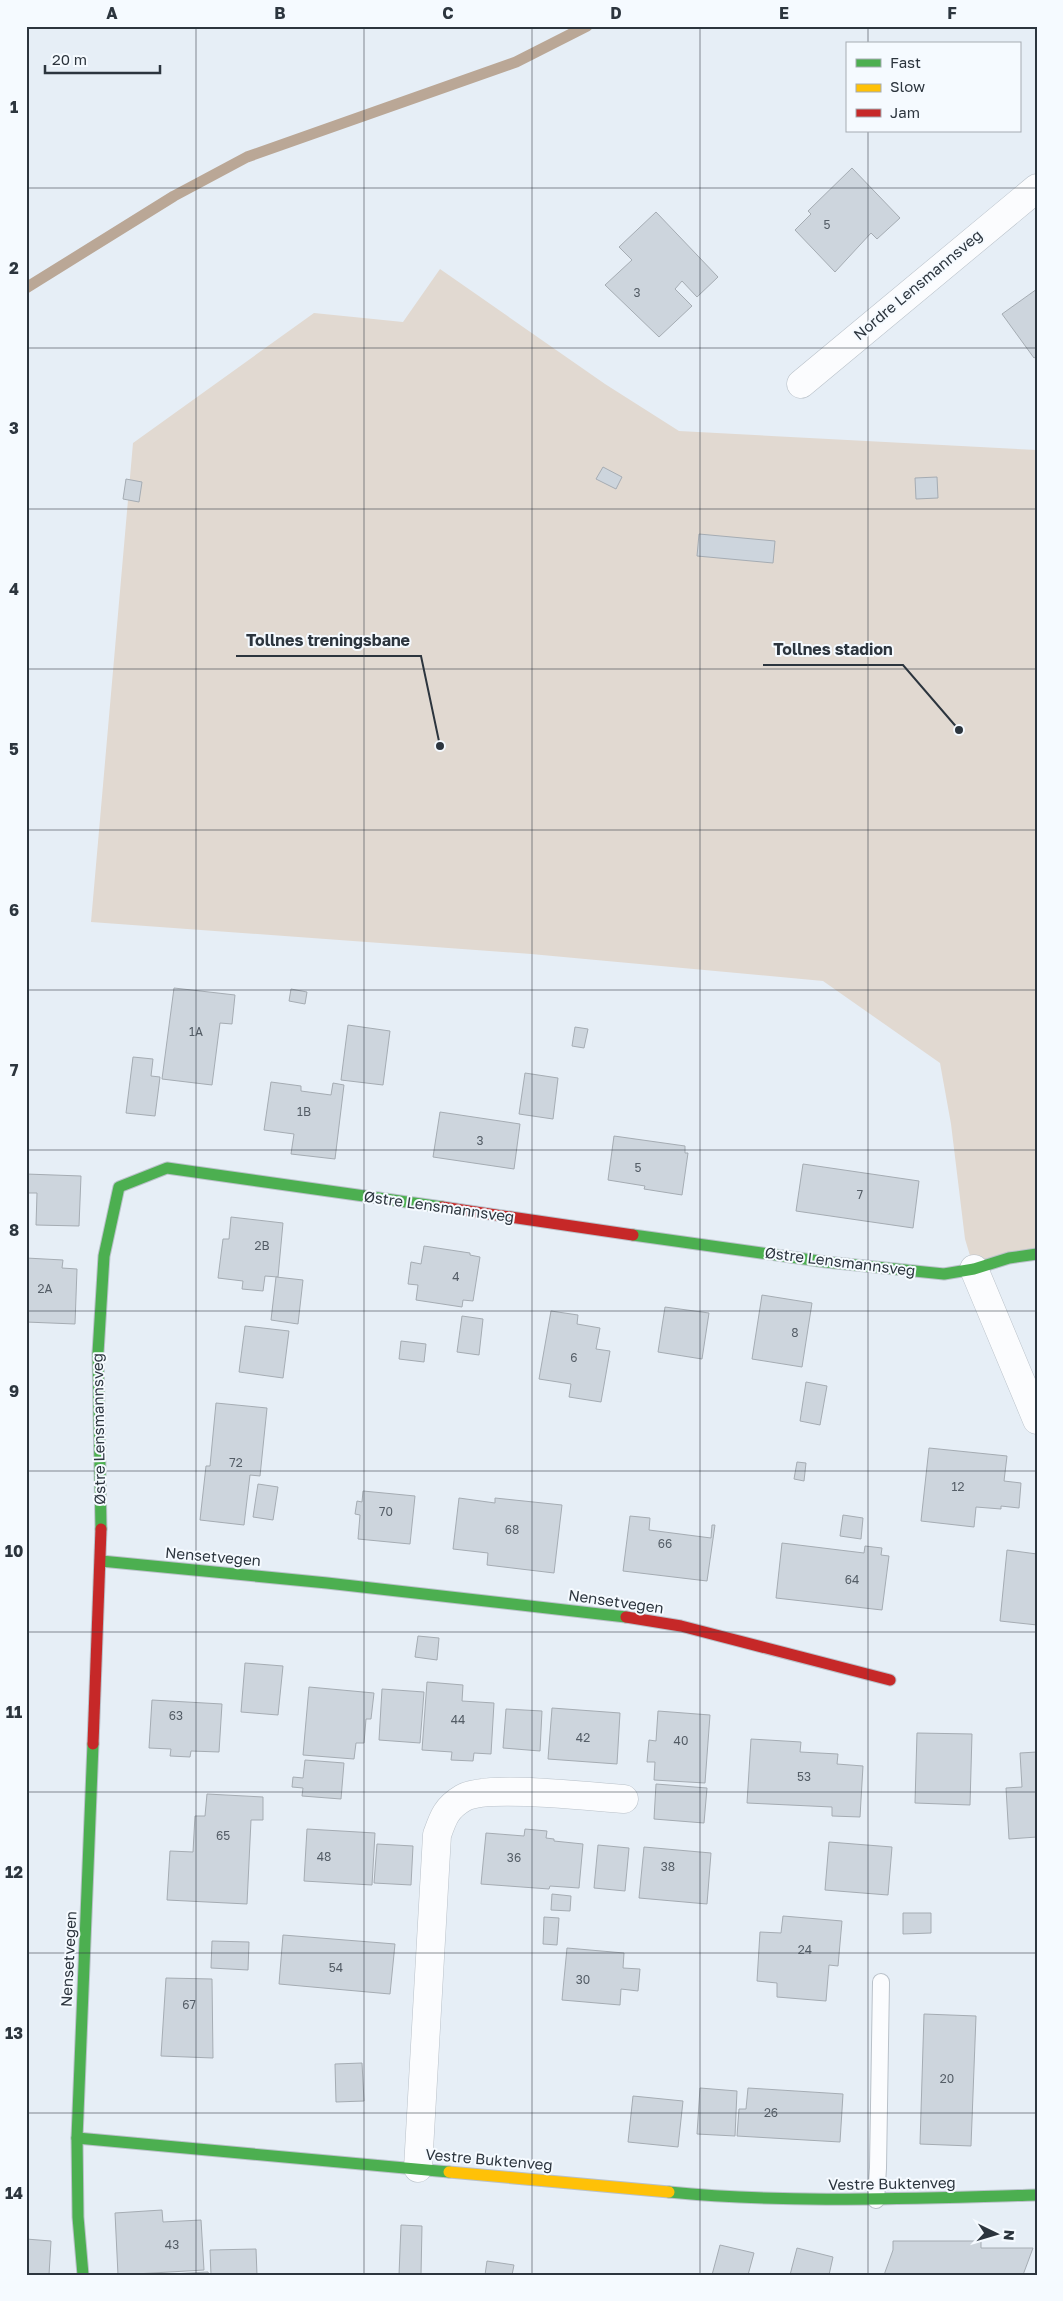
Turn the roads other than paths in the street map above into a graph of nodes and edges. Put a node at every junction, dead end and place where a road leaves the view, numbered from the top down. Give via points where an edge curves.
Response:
1 (1037, 188) edge
2 (801, 384) dead end
3 (1037, 1254) edge
4 (974, 1269) junction
5 (1037, 1420) edge
6 (102, 1561) junction
7 (890, 1680) dead end
8 (624, 1799) dead end
9 (881, 1982) dead end
10 (77, 2138) junction
11 (418, 2168) junction
12 (1037, 2195) edge
13 (876, 2200) junction
14 (84, 2275) edge

1 - 2 street, Nordre Lensmannsveg
3 - 4 street via 1009,1258
4 - 5 street
4 - 6 street, Østre Lensmannsveg via 944,1274 826,1262 167,1168 120,1187 104,1256 98,1353
6 - 7 street, Nensetvegen via 622,1616 681,1626
6 - 10 street, Nensetvegen
8 - 11 street via 492,1791 464,1798 444,1813 437,1835
9 - 13 lane
10 - 11 street, Vestre Buktenveg
10 - 14 street via 78,2217
11 - 13 street, Vestre Buktenveg via 708,2196
12 - 13 street, Vestre Buktenveg

